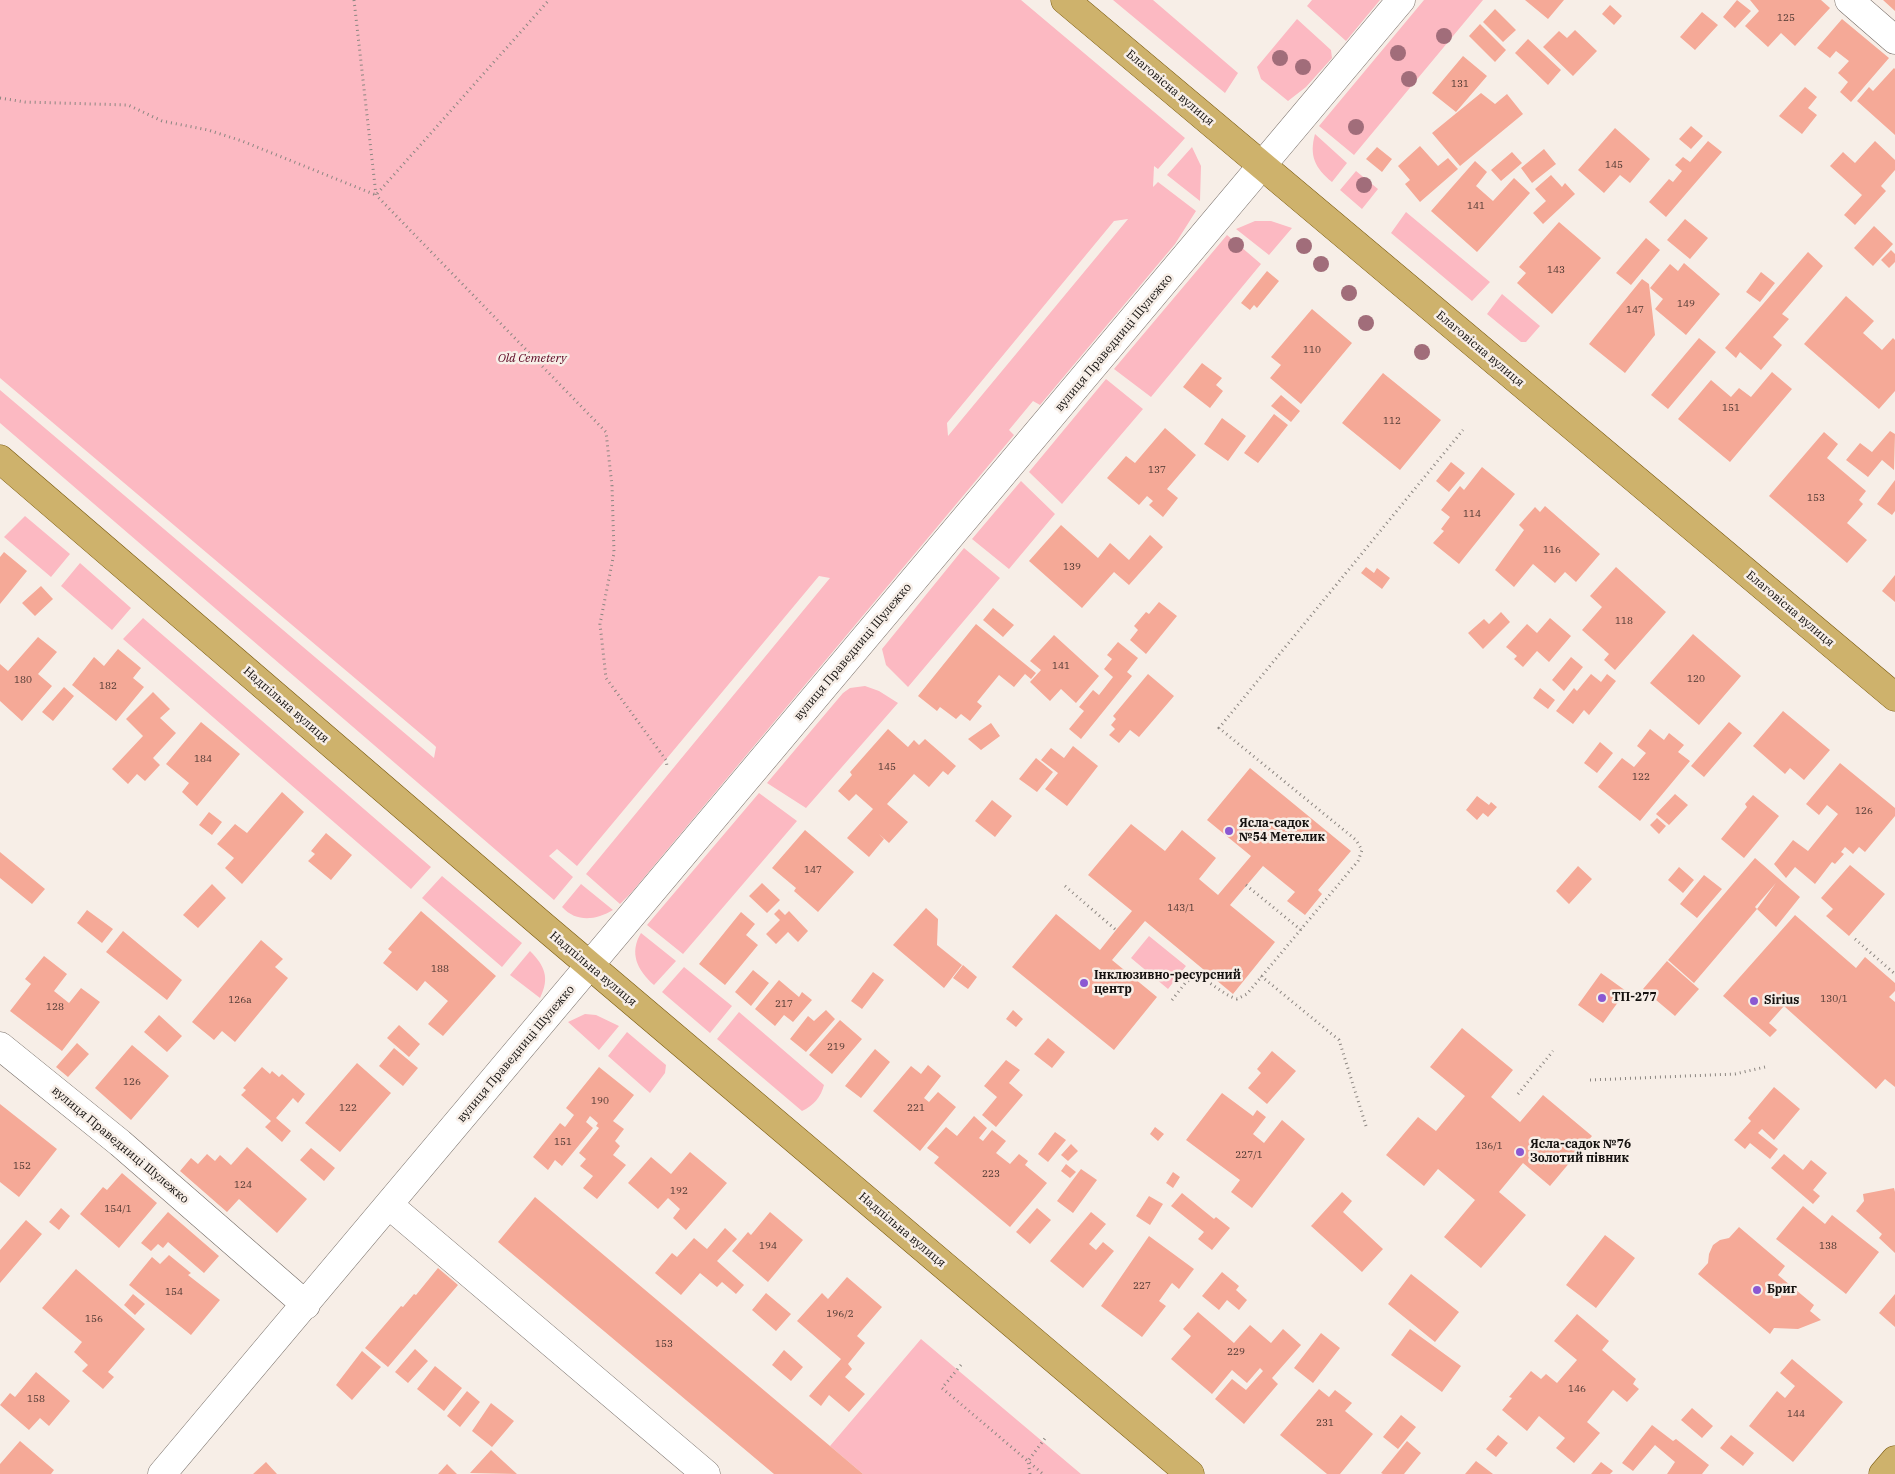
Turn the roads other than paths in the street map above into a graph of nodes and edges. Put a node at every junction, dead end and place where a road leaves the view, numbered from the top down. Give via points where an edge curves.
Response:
1 (1065, 0) edge
2 (1401, 0) edge
3 (1849, 0) edge
4 (1895, 40) edge
5 (1262, 165) junction
6 (0, 459) edge
7 (1895, 698) edge
8 (590, 966) junction
9 (0, 1046) edge
10 (389, 1205) junction
11 (306, 1305) junction
12 (1895, 1460) edge
13 (1182, 1471) edge
14 (162, 1474) edge
15 (706, 1474) edge
16 (1884, 1474) edge

1 - 5 main road, Благовісна вулиця
2 - 5 street, вулиця Праведниці Шулежко
3 - 4 street
5 - 7 main road, Благовісна вулиця
5 - 8 street, вулиця Праведниці Шулежко
6 - 8 main road, Надпільна вулиця
8 - 10 street, вулиця Праведниці Шулежко
8 - 13 main road, Надпільна вулиця
9 - 11 street, вулиця Праведниці Шулежко via 120,1143
10 - 11 street, вулиця Праведниці Шулежко
10 - 15 street
11 - 14 street, вулиця Праведниці Шулежко
12 - 16 main road

